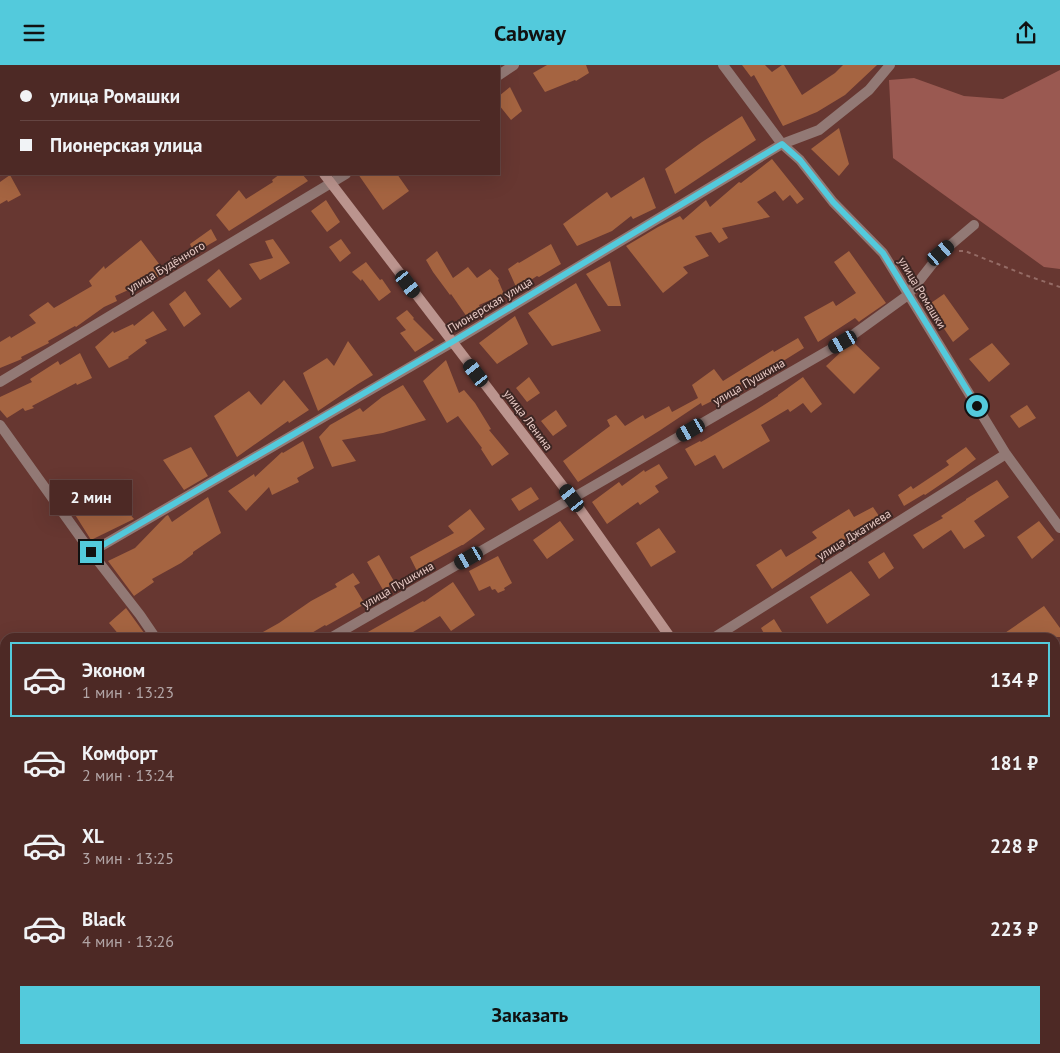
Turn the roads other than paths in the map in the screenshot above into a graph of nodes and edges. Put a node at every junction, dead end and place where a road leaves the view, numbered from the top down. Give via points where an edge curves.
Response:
1 (514, 65) edge
2 (723, 65) edge
3 (890, 65) edge
4 (500, 74) edge
5 (782, 144) junction
6 (325, 175) edge
7 (344, 175) edge
8 (331, 183) junction
9 (974, 225) dead end
10 (908, 295) junction
11 (452, 342) junction
12 (0, 382) edge
13 (0, 425) edge
14 (1006, 454) junction
15 (572, 498) junction
16 (1060, 528) edge
17 (91, 552) junction
18 (152, 633) edge
19 (339, 633) edge
20 (667, 633) edge
21 (722, 633) edge

1 - 4 street
2 - 5 street, улица Ромашки
3 - 5 street, Пионерская улица via 869,90 819,130
5 - 10 street, улица Ромашки via 883,253
5 - 11 street, Пионерская улица
6 - 8 street, улица Ленина
7 - 8 street, улица Будённого
8 - 11 street, улица Ленина
8 - 12 street, улица Будённого
9 - 10 street, улица Пушкина via 941,253
10 - 14 street, улица Ромашки
10 - 15 street, улица Пушкина via 843,342
11 - 15 street, улица Ленина
11 - 17 street, Пионерская улица
13 - 17 street
14 - 16 street, улица Ромашки
14 - 21 street, улица Джатиева
15 - 19 street, улица Пушкина
15 - 20 street, улица Ленина
17 - 18 street

